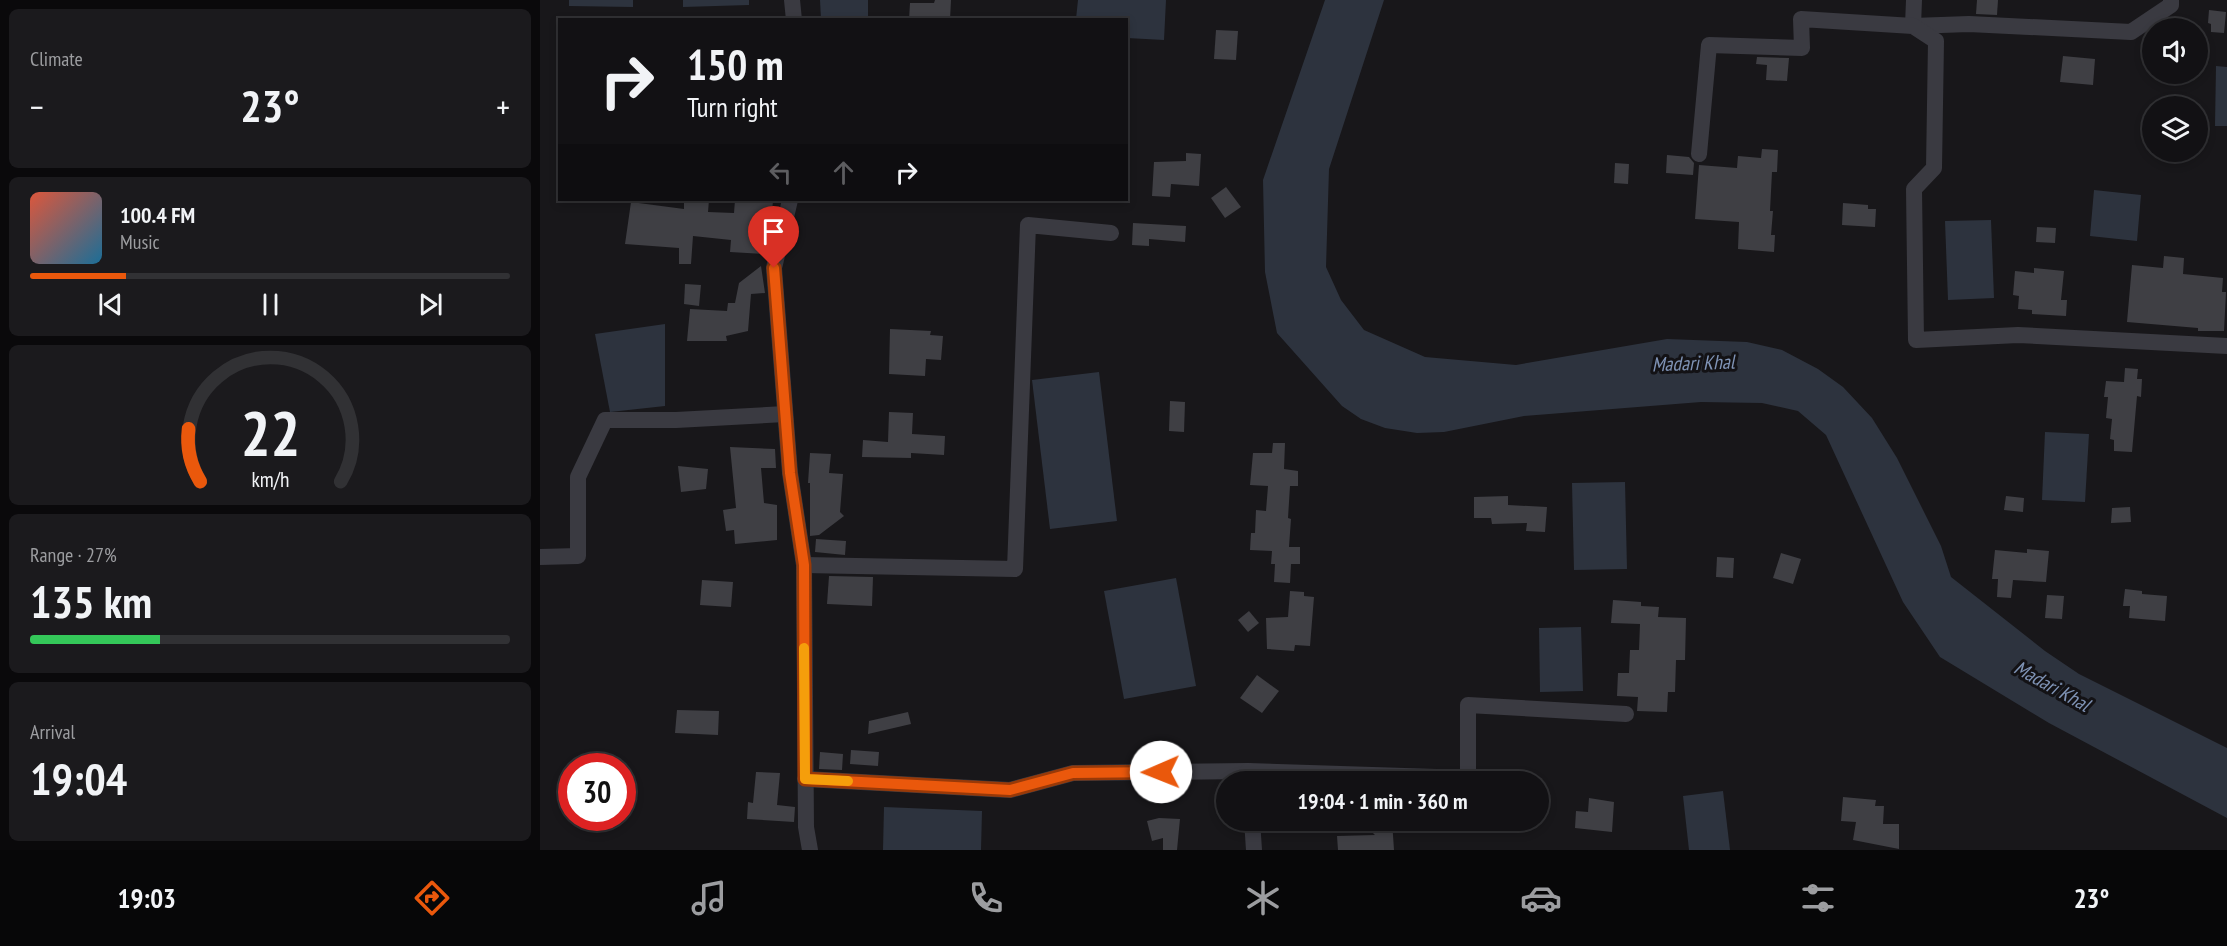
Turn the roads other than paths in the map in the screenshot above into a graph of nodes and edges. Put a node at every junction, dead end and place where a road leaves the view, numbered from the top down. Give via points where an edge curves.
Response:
1 (792, 0) edge
2 (1914, 0) edge
3 (2171, 0) edge
4 (794, 18) edge
5 (1913, 26) junction
6 (1699, 154) dead end
7 (790, 201) edge
8 (1111, 233) dead end
9 (2227, 346) edge
10 (785, 414) junction
11 (540, 557) edge
12 (804, 565) junction
13 (1626, 714) dead end
14 (1468, 771) edge
15 (1216, 775) edge
16 (805, 779) junction
17 (1253, 831) edge
18 (810, 850) edge
19 (1254, 850) edge

1 - 4 street
2 - 5 street
3 - 5 street via 2171,5 2131,32 1969,24
5 - 6 street via 1802,19 1802,48 1709,45
5 - 9 street via 1936,41 1934,168 1914,189 1916,340 2018,336
7 - 10 street via 774,268
8 - 12 street via 1028,225 1016,569
10 - 11 street via 605,420 578,477 578,556
10 - 12 street
12 - 16 street
13 - 14 street via 1468,705
15 - 16 street via 1073,773 1010,790
16 - 18 street
17 - 19 street

